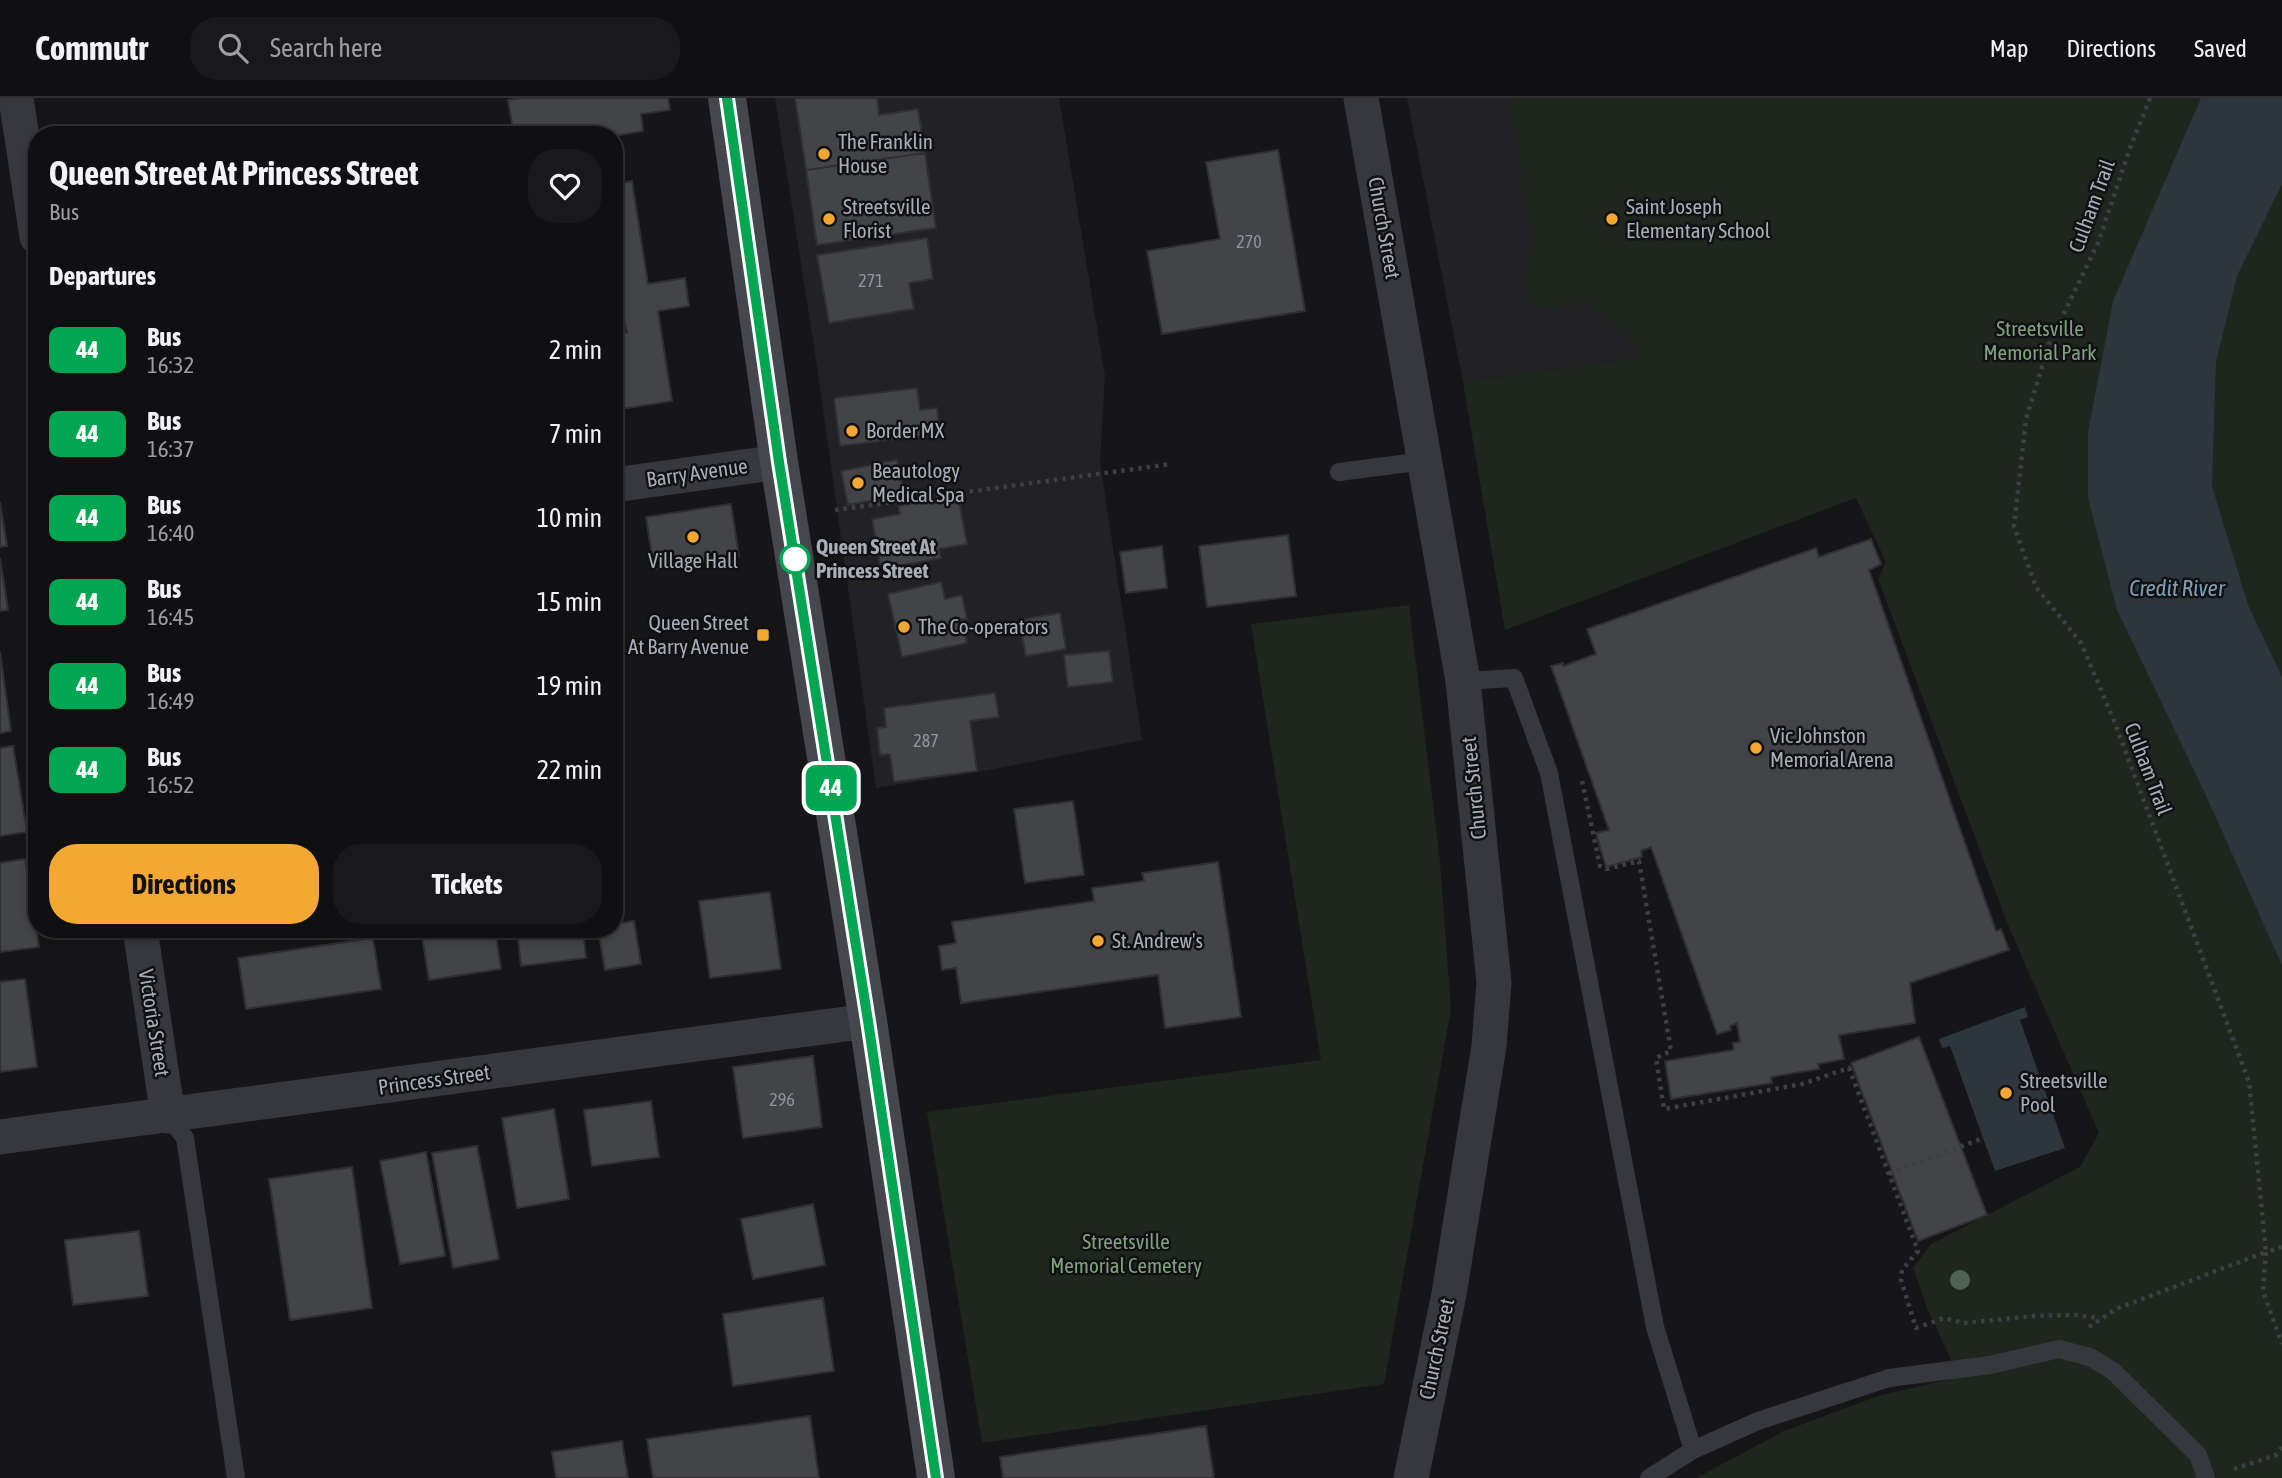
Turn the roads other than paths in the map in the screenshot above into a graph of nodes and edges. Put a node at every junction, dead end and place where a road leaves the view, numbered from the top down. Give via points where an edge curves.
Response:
1 (16, 98) edge
2 (727, 98) edge
3 (1361, 98) edge
4 (28, 177) edge
5 (1424, 461) junction
6 (779, 462) junction
7 (1339, 472) dead end
8 (623, 484) edge
9 (1462, 681) junction
10 (141, 938) edge
11 (868, 1021) junction
12 (168, 1116) junction
13 (0, 1138) edge
14 (1693, 1450) junction
15 (236, 1478) edge
16 (936, 1478) edge
17 (1411, 1478) edge
18 (1650, 1478) edge
19 (2206, 1478) edge

1 - 4 street
2 - 6 main road
3 - 5 street, Church Street
5 - 7 lane
5 - 9 street, Church Street
6 - 8 street, Barry Avenue
6 - 11 main road
9 - 14 lane via 1514,678 1549,773 1655,1327
9 - 17 street, Church Street via 1494,1002 1449,1294
10 - 12 street, Victoria Street
11 - 12 street, Princess Street
11 - 16 main road
12 - 13 street, Princess Street
12 - 15 lane via 185,1138
14 - 18 lane
14 - 19 lane via 1758,1421 1889,1378 1990,1365 2059,1349 2090,1357 2113,1371 2198,1455

